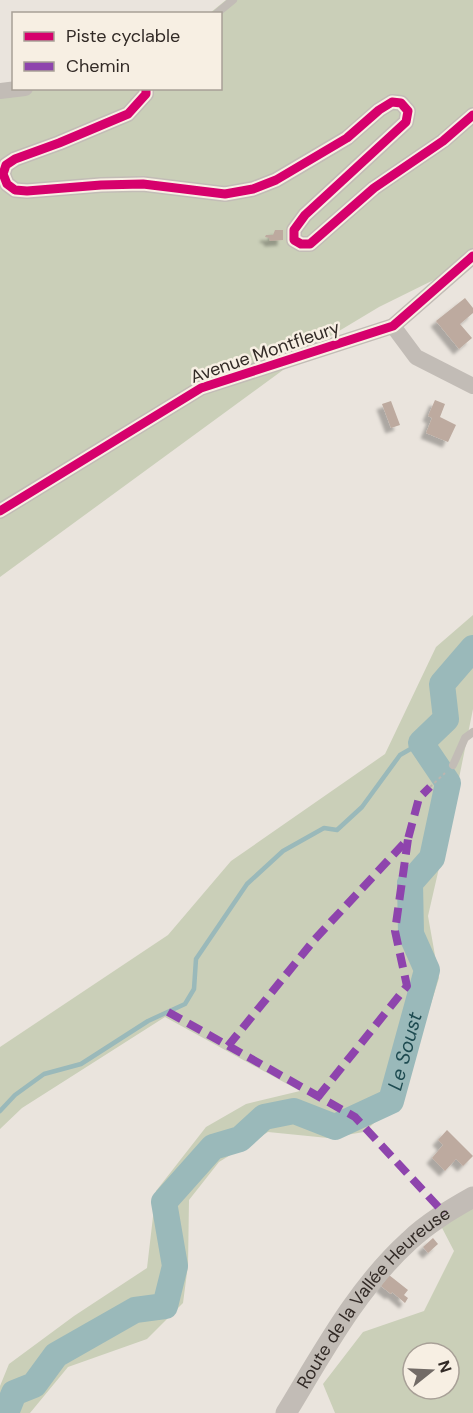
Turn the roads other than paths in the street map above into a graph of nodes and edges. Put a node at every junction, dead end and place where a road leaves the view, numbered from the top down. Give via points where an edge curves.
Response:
1 (233, 0) edge
2 (218, 12) edge
3 (146, 90) edge
4 (473, 115) edge
5 (473, 256) edge
6 (393, 326) junction
7 (473, 386) edge
8 (0, 511) edge
9 (473, 732) edge
10 (453, 765) road end
11 (473, 1197) edge
12 (286, 1413) edge

1 - 2 lane
3 - 4 street via 128,114 6,165 3,174 7,184 15,190 27,191 133,184 225,194 253,189 276,180 347,138 392,102 401,103 408,111 406,122 305,215 294,230 294,240 310,244 374,188 443,141
5 - 6 street, Avenue Montfleury
6 - 7 street via 417,357
6 - 8 street, Avenue Montfleury via 201,388
9 - 10 lane via 465,738
11 - 12 street, Route de la Vallée Heureuse via 444,1213 409,1241 376,1275

